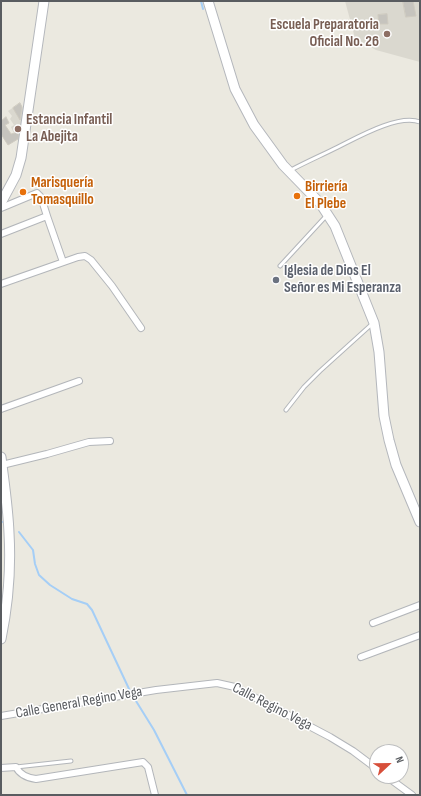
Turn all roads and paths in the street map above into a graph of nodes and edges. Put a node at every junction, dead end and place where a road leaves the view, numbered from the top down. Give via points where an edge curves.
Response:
1 (44, 1) edge
2 (208, 1) edge
3 (420, 122) edge
4 (289, 171) junction
5 (1, 204) edge
6 (1, 208) edge
7 (328, 214) junction
8 (47, 216) junction
9 (1, 234) edge
10 (63, 262) junction
11 (280, 266) dead end
12 (1, 284) edge
13 (374, 323) junction
14 (141, 328) dead end
15 (79, 381) dead end
16 (1, 409) edge
17 (286, 410) dead end
18 (110, 441) dead end
19 (1, 461) edge
20 (420, 522) edge
21 (420, 605) edge
22 (372, 623) dead end
23 (420, 635) edge
24 (1, 639) edge
25 (361, 657) dead end
26 (156, 690) joint
27 (1, 716) edge
28 (71, 761) dead end
29 (369, 763) edge
30 (16, 767) junction
31 (1, 768) edge
32 (397, 784) edge
33 (155, 795) edge
34 (412, 795) edge

1 - 5 main road via 24,144 16,175
2 - 4 main road via 235,89 245,110 261,136
3 - 4 lane via 396,122 368,132
4 - 7 main road
6 - 8 street via 37,193
7 - 11 lane
7 - 13 main road
8 - 9 street
8 - 10 street
10 - 12 street
10 - 14 street via 82,256 91,260
13 - 17 lane via 320,371
13 - 20 main road via 389,440 396,465
15 - 16 street
18 - 19 street via 89,442 47,454
19 - 24 main road via 10,553
21 - 22 street
23 - 25 street
26 - 27 street, Calle General Regino Vega
26 - 29 street, Calle Regino Vega via 218,683 236,687 330,737
28 - 30 lane
30 - 31 street
30 - 33 street via 24,775 36,779 143,762 148,768
32 - 34 street

